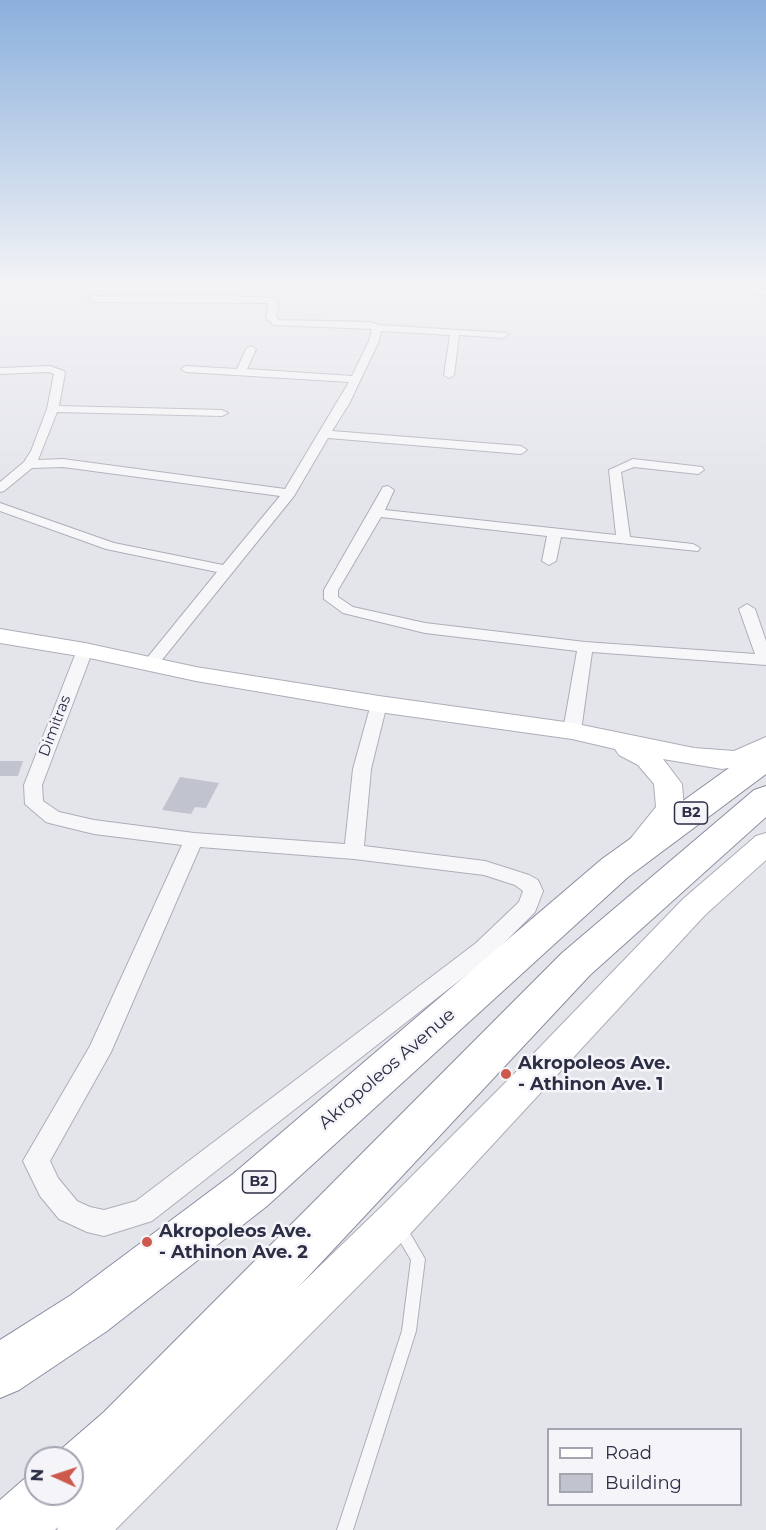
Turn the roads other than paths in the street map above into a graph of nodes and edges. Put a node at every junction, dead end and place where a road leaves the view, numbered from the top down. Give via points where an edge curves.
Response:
1 (249, 354) edge
2 (367, 354) edge
3 (451, 354) edge
4 (186, 369) dead end
5 (0, 371) edge
6 (240, 373) junction
7 (449, 375) dead end
8 (355, 379) junction
9 (53, 409) junction
10 (222, 413) dead end
11 (327, 434) junction
12 (521, 450) dead end
13 (29, 464) junction
14 (698, 470) dead end
15 (0, 488) edge
16 (388, 490) dead end
17 (290, 493) junction
18 (0, 507) edge
19 (377, 513) junction
20 (555, 532) junction
21 (622, 539) junction
22 (693, 548) dead end
23 (549, 561) dead end
24 (228, 570) junction
25 (747, 609) dead end
26 (0, 636) edge
27 (585, 647) junction
28 (85, 650) junction
29 (765, 660) edge
30 (151, 663) junction
31 (379, 704) junction
32 (572, 731) junction
33 (611, 740) junction
34 (766, 745) edge
35 (766, 758) edge
36 (766, 798) edge
37 (194, 840) junction
38 (766, 843) edge
39 (354, 852) junction
40 (615, 868) junction
41 (395, 1221) junction
42 (0, 1371) edge
43 (84, 1467) edge
44 (38, 1506) edge
45 (10, 1530) edge
46 (81, 1530) edge
47 (345, 1530) edge

1 - 6 street
2 - 8 street
3 - 7 street
4 - 6 street
5 - 9 street via 57,370 60,373
6 - 8 street
8 - 11 street
9 - 10 street
9 - 13 street
11 - 12 street
11 - 17 street
13 - 15 street
13 - 17 street via 63,463
14 - 21 street via 633,462 615,470
16 - 19 street
17 - 24 street
18 - 24 street via 111,546
19 - 20 street
19 - 27 street via 331,590 335,604 425,628
20 - 21 street
20 - 23 street
21 - 22 street
24 - 30 street
25 - 29 street
26 - 28 street
27 - 29 street
27 - 32 street
28 - 30 street
28 - 37 street, Dimitras via 33,785 34,804 53,817 94,827
30 - 31 street
31 - 32 street
31 - 39 street via 362,769
32 - 33 street
33 - 34 street via 722,760 739,759
33 - 40 street via 653,764 668,784 671,797 670,809 661,822
35 - 40 highway, Akropoleos Avenue / B2
36 - 43 highway, B2 via 576,964 124,1432
37 - 39 street
37 - 39 street via 99,1052 36,1161 49,1187 68,1210 87,1219 104,1223 143,1212 484,949 532,898 531,885 486,868
38 - 41 street via 694,907
40 - 42 highway, Akropoleos Avenue / B2 via 250,1190 89,1313
41 - 46 street
41 - 47 lane via 418,1259 409,1331
44 - 45 highway

